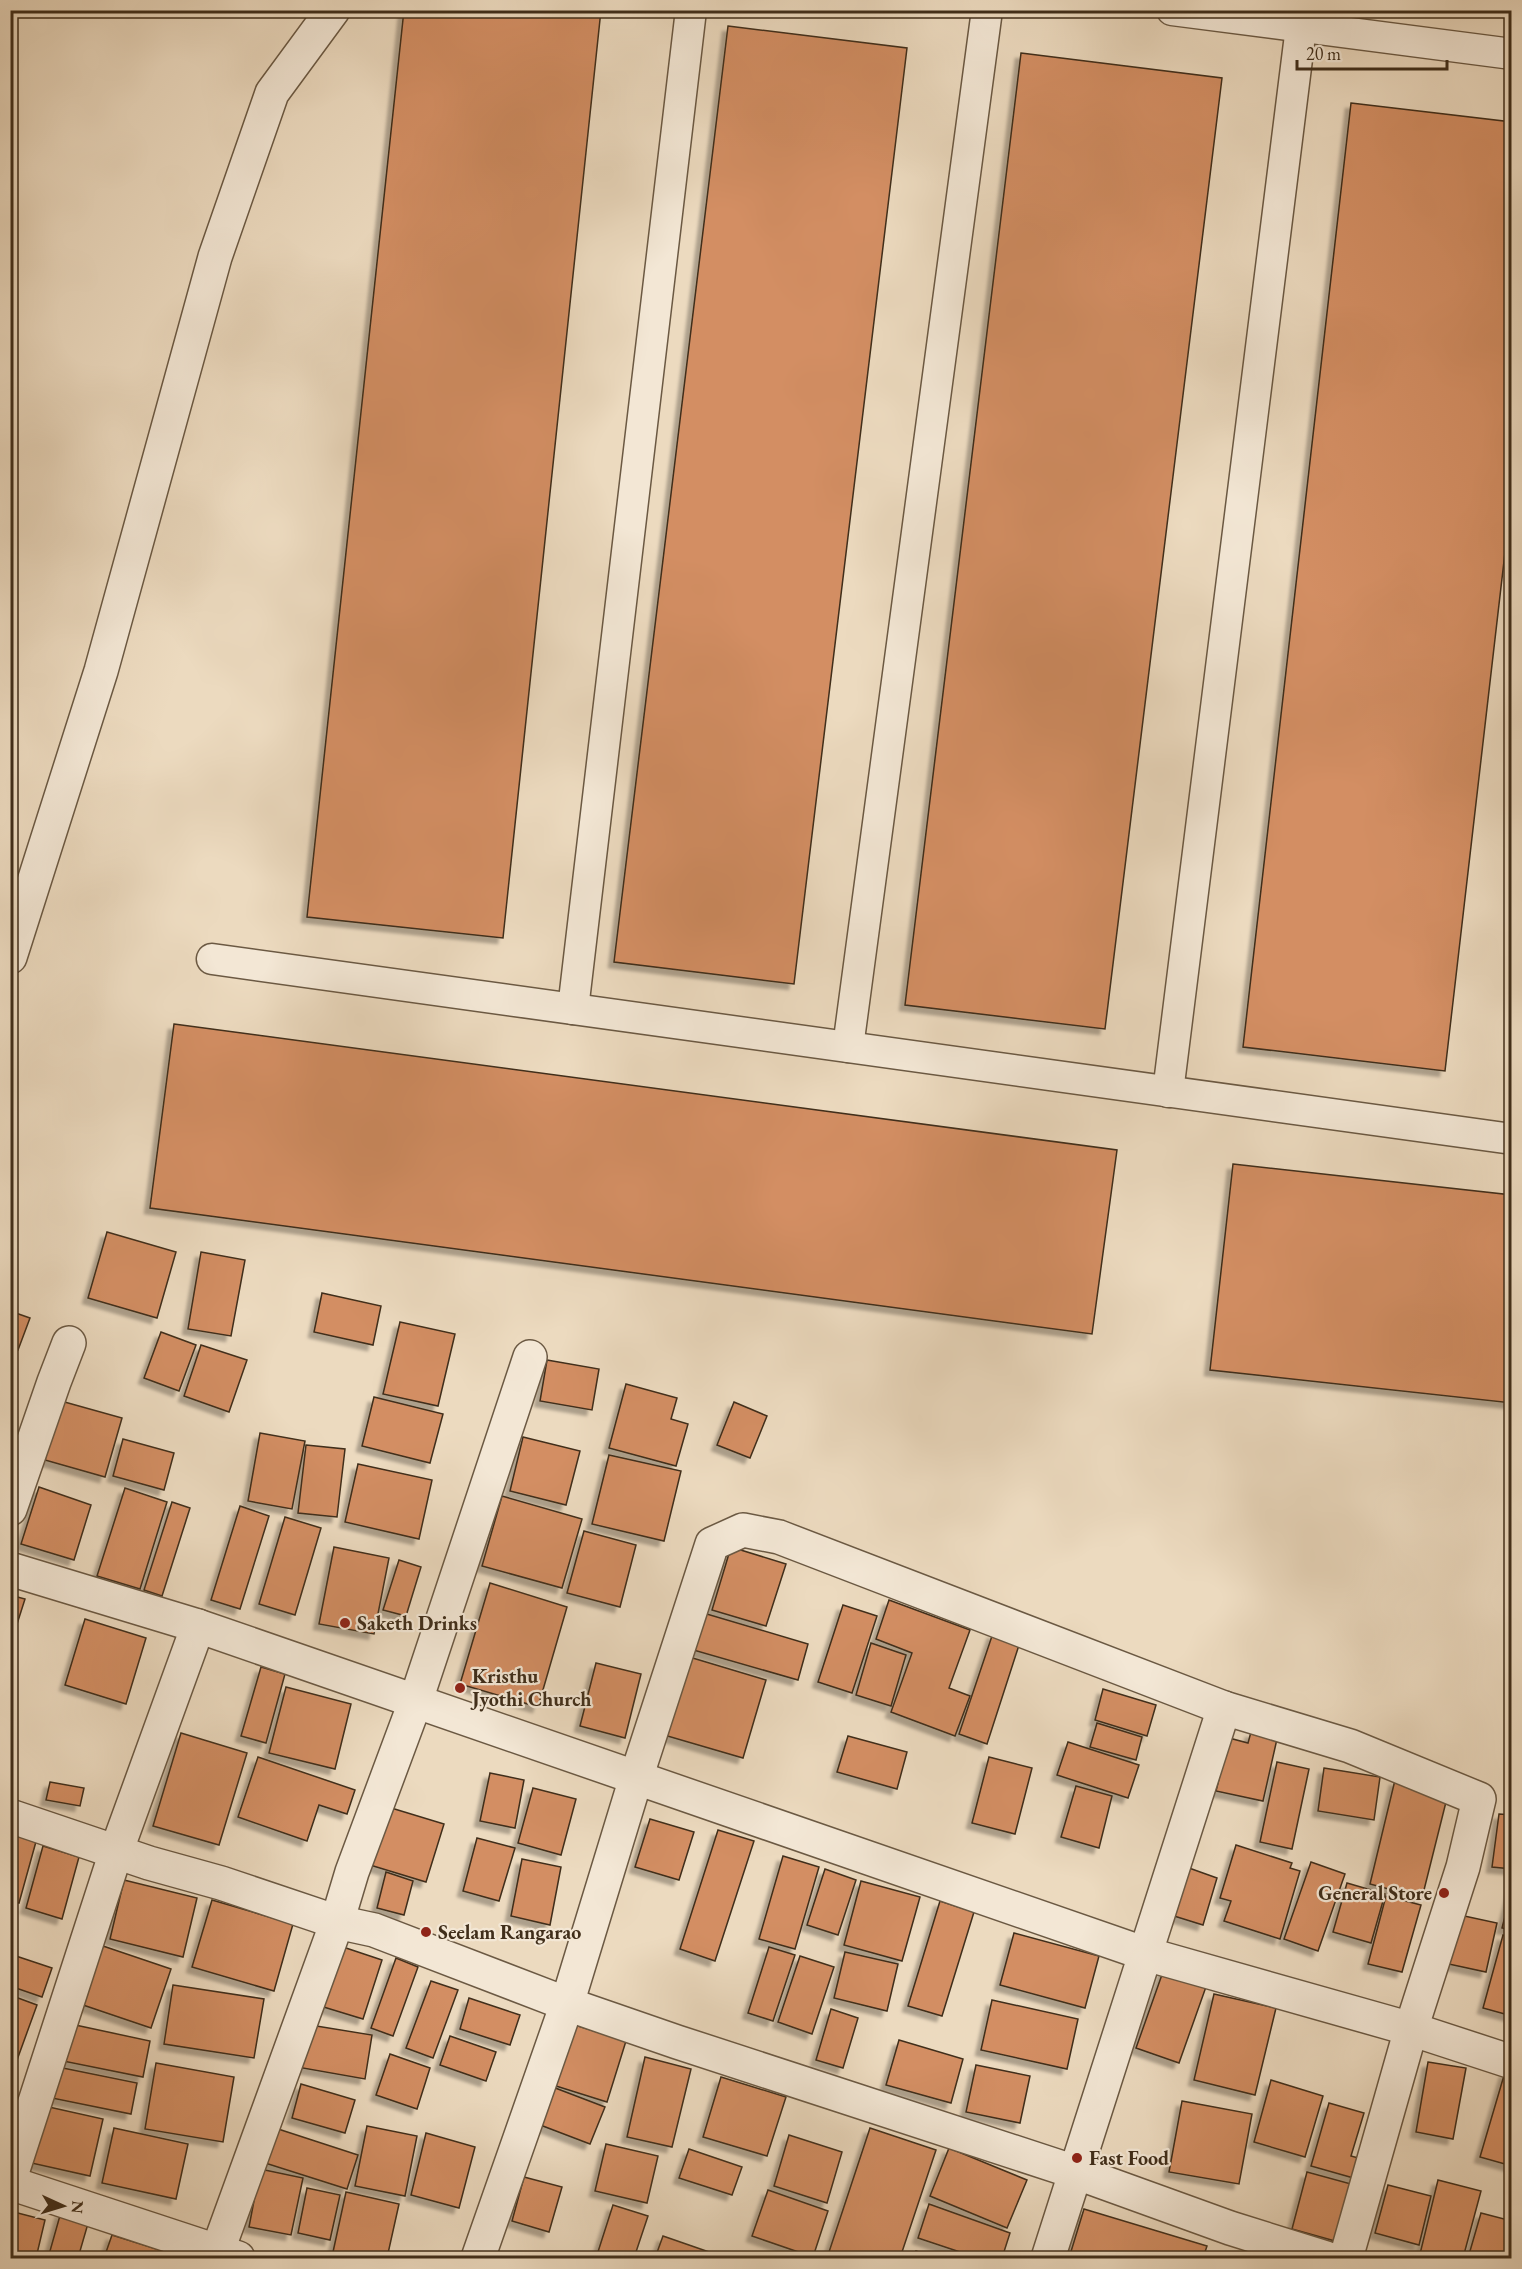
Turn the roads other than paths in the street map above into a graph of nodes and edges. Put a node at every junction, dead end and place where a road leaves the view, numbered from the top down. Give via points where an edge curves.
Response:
1 (333, 10) edge
2 (691, 10) edge
3 (987, 10) edge
4 (1172, 10) edge
5 (1301, 27) junction
6 (1512, 54) edge
7 (10, 957) edge
8 (212, 959) dead end
9 (573, 1009) junction
10 (848, 1047) junction
11 (1168, 1092) junction
12 (1512, 1139) edge
13 (69, 1344) dead end
14 (530, 1357) dead end
15 (10, 1509) edge
16 (10, 1569) edge
17 (198, 1626) junction
18 (416, 1701) junction
19 (1224, 1708) junction
20 (636, 1778) junction
21 (10, 1816) edge
22 (116, 1852) junction
23 (337, 1922) junction
24 (1146, 1954) junction
25 (567, 2004) junction
26 (1411, 2029) junction
27 (1512, 2062) edge
28 (1075, 2172) junction
29 (10, 2179) edge
30 (10, 2183) edge
31 (224, 2256) edge
32 (478, 2259) edge
33 (1048, 2259) edge
34 (1326, 2259) edge
35 (1346, 2259) edge

1 - 7 street via 272,93 215,257 101,671
2 - 9 lane
3 - 10 lane
4 - 5 lane
5 - 6 lane
5 - 11 lane
8 - 9 lane
9 - 10 lane
10 - 11 lane
11 - 12 lane
13 - 15 street
14 - 18 street
16 - 17 street
17 - 18 street
17 - 22 street
18 - 20 street
18 - 23 street
19 - 20 street via 779,1537 743,1530 712,1544
19 - 24 street
19 - 26 street via 1350,1746 1479,1799 1463,1867
20 - 24 street
20 - 25 street
21 - 22 street
22 - 23 street
22 - 29 street
23 - 25 street via 374,1930
23 - 31 street
24 - 26 street
24 - 28 street
25 - 28 street
25 - 32 street
26 - 27 street
26 - 35 street
28 - 33 street
28 - 34 street
30 - 31 street

